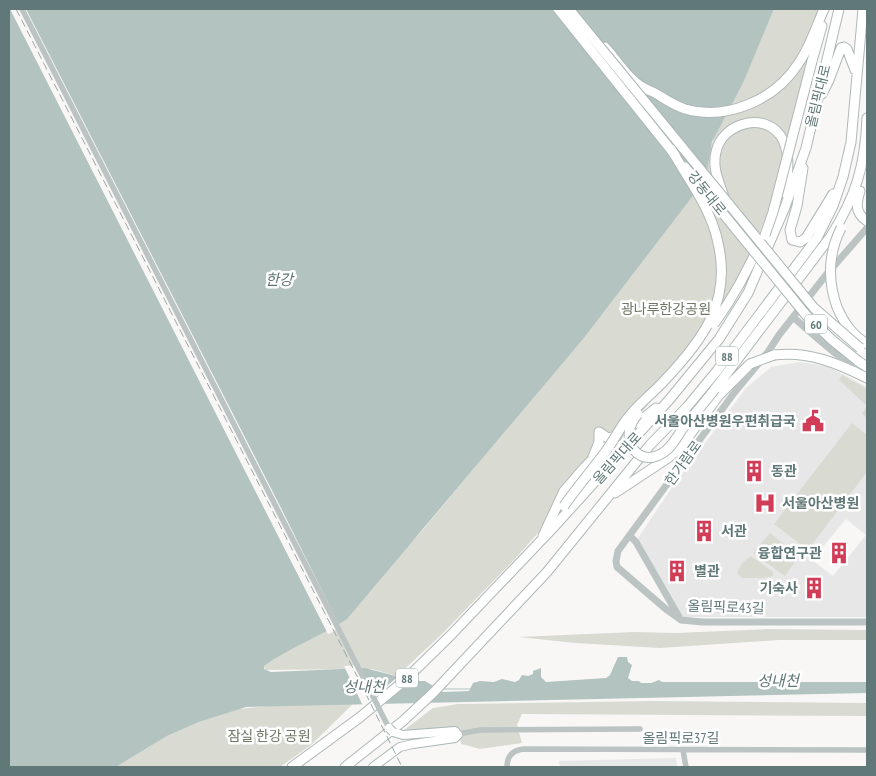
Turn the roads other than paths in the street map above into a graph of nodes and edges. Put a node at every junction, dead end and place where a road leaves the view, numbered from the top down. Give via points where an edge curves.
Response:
1 (22, 9) edge
2 (558, 9) edge
3 (569, 9) edge
4 (825, 9) edge
5 (839, 9) edge
6 (863, 9) edge
7 (588, 32) junction
8 (857, 74) junction
9 (816, 105) junction
10 (867, 118) edge
11 (671, 148) junction
12 (806, 148) junction
13 (867, 158) edge
14 (843, 177) junction
15 (725, 200) junction
16 (850, 203) junction
17 (785, 207) junction
18 (867, 221) edge
19 (867, 228) edge
20 (793, 317) junction
21 (715, 323) junction
22 (847, 326) junction
23 (814, 334) junction
24 (825, 334) junction
25 (696, 343) junction
26 (826, 348) junction
27 (865, 349) edge
28 (706, 355) junction
29 (750, 364) junction
30 (867, 367) edge
31 (867, 377) edge
32 (715, 389) junction
33 (617, 436) junction
34 (592, 461) junction
35 (608, 497) junction
36 (552, 530) junction
37 (630, 536) junction
38 (540, 541) junction
39 (681, 620) junction
40 (867, 622) edge
41 (640, 729) dead end
42 (391, 730) joint
43 (458, 734) junction
44 (683, 750) junction
45 (867, 750) edge
46 (292, 767) edge
47 (344, 767) edge
48 (373, 767) edge
49 (507, 767) edge
50 (686, 767) edge

1 - 42 street, bridge
2 - 11 main road, 강동대로, bridge
3 - 7 main road, 강동대로, bridge
4 - 7 main road, bridge via 790,76 759,100 716,112 677,106 644,88
4 - 21 main road, bridge via 765,235
5 - 9 main road, 올림픽대로 / 88
6 - 8 main road, 올림픽대로 / 88
7 - 15 main road, 강동대로, bridge
8 - 9 main road via 847,49 841,48
8 - 14 main road, 올림픽대로 / 88 via 851,142
9 - 12 main road, 올림픽대로 / 88
10 - 16 main road via 860,169
11 - 25 main road, bridge via 707,209 720,255 718,302 711,321
11 - 30 main road, 강동대로 / 60, bridge via 806,315
12 - 14 main road via 790,230 792,240 800,242 810,233
12 - 17 main road, 올림픽대로 / 88
13 - 18 main road via 857,205 859,213
14 - 35 main road, 올림픽대로 / 88 via 830,216 803,258 687,407 650,445
15 - 17 main road via 715,169 719,141 734,127 757,122 772,127 783,139 788,165
15 - 27 main road, 강동대로 / 60, bridge via 814,308
16 - 22 main road, bridge via 833,246 829,272 837,307
16 - 32 main road via 831,236
17 - 28 main road, 올림픽대로 / 88 via 748,293
19 - 20 street, 한가람로
20 - 23 street
20 - 37 street, 한가람로
21 - 25 main road, bridge
21 - 32 main road, bridge via 632,422 628,437 634,450 649,457 665,451
22 - 24 street via 829,327
22 - 27 main road
23 - 24 street
23 - 26 street
24 - 26 street
25 - 36 main road, bridge via 626,420 564,506
26 - 31 street
28 - 33 main road via 683,375 651,413
28 - 36 main road, 올림픽대로 / 88 via 670,400
29 - 31 main road, bridge via 774,355 798,354 823,358
29 - 32 main road via 741,367
29 - 35 main road via 719,395 674,454
33 - 34 main road
33 - 34 main road via 608,438 599,432
34 - 38 main road via 564,491
35 - 47 main road, 올림픽대로 / 88 via 547,572 433,693
36 - 38 main road, 올림픽대로 / 88
37 - 39 street, 올림픽로43길
37 - 39 street, 한가람로 via 618,551 617,566
38 - 46 main road, 올림픽대로 / 88 via 404,680
39 - 40 street, 올림픽로43길
41 - 43 street via 480,730
42 - 43 main road via 404,735 455,731
43 - 48 main road via 456,738 400,747
44 - 45 street, 올림픽로37길
44 - 49 street, 올림픽로37길 via 518,750 511,754
44 - 50 street

